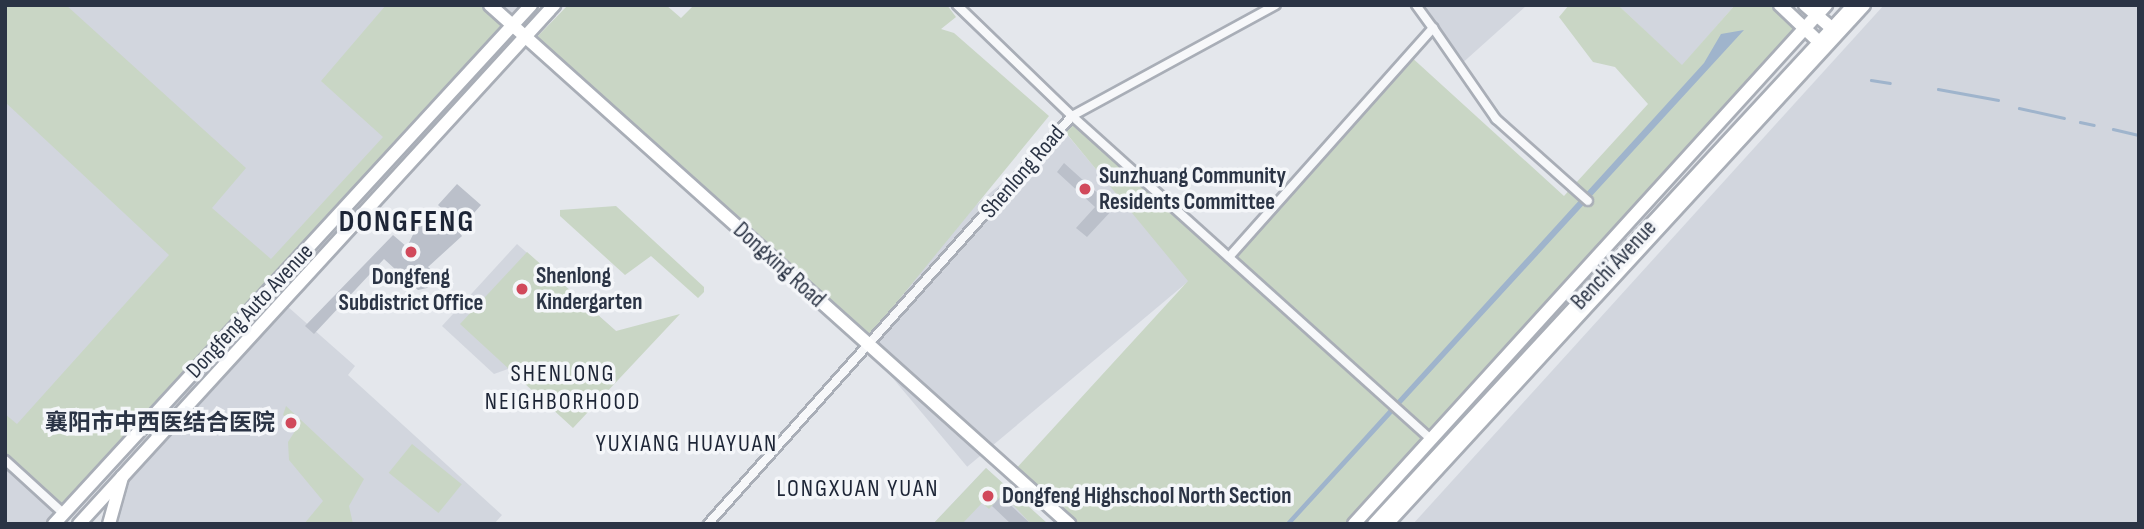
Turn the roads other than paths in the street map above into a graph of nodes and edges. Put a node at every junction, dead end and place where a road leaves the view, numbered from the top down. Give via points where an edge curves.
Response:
1 (490, 5) edge
2 (531, 5) edge
3 (554, 5) edge
4 (957, 5) edge
5 (1276, 5) edge
6 (1416, 5) edge
7 (1780, 5) edge
8 (1805, 5) edge
9 (1826, 5) edge
10 (1854, 5) edge
11 (1864, 5) edge
12 (1817, 16) junction
13 (512, 25) junction
14 (1433, 28) junction
15 (1805, 28) junction
16 (1833, 30) junction
17 (525, 37) junction
18 (1817, 50) junction
19 (1072, 116) junction
20 (1588, 201) dead end
21 (1229, 257) junction
22 (870, 346) junction
23 (1431, 439) junction
24 (5, 460) edge
25 (122, 477) junction
26 (63, 513) junction
27 (54, 524) edge
28 (77, 524) edge
29 (109, 524) edge
30 (708, 524) edge
31 (1069, 524) edge
32 (1354, 524) edge
33 (1374, 524) edge
34 (1387, 524) edge

1 - 13 main road, Dongxing Road
2 - 13 main road, Dongfeng Auto Avenue
3 - 17 main road, Dongfeng Auto Avenue
4 - 19 street
5 - 19 street
6 - 14 street
7 - 15 main road
8 - 12 main road
9 - 12 main road, Benchi Avenue
10 - 16 main road, Benchi Avenue
11 - 18 main road
12 - 15 main road, Benchi Avenue
12 - 16 main road
13 - 17 main road, Dongxing Road
13 - 26 main road, Dongfeng Auto Avenue
14 - 20 street via 1496,119
14 - 21 street
15 - 18 main road
15 - 23 main road, Benchi Avenue
16 - 18 main road, Benchi Avenue
17 - 22 main road, Dongxing Road
17 - 25 main road, Dongfeng Auto Avenue
18 - 33 main road, Benchi Avenue
18 - 34 main road
19 - 21 street, Shenlong Road
19 - 22 street, Shenlong Road
21 - 23 street, Shenlong Road
22 - 30 street, Shenlong Road
22 - 31 main road, Dongxing Road
23 - 32 main road, Benchi Avenue
24 - 26 street
25 - 28 main road, Dongfeng Auto Avenue
25 - 29 main road
26 - 27 main road, Dongfeng Auto Avenue
26 - 28 main road

